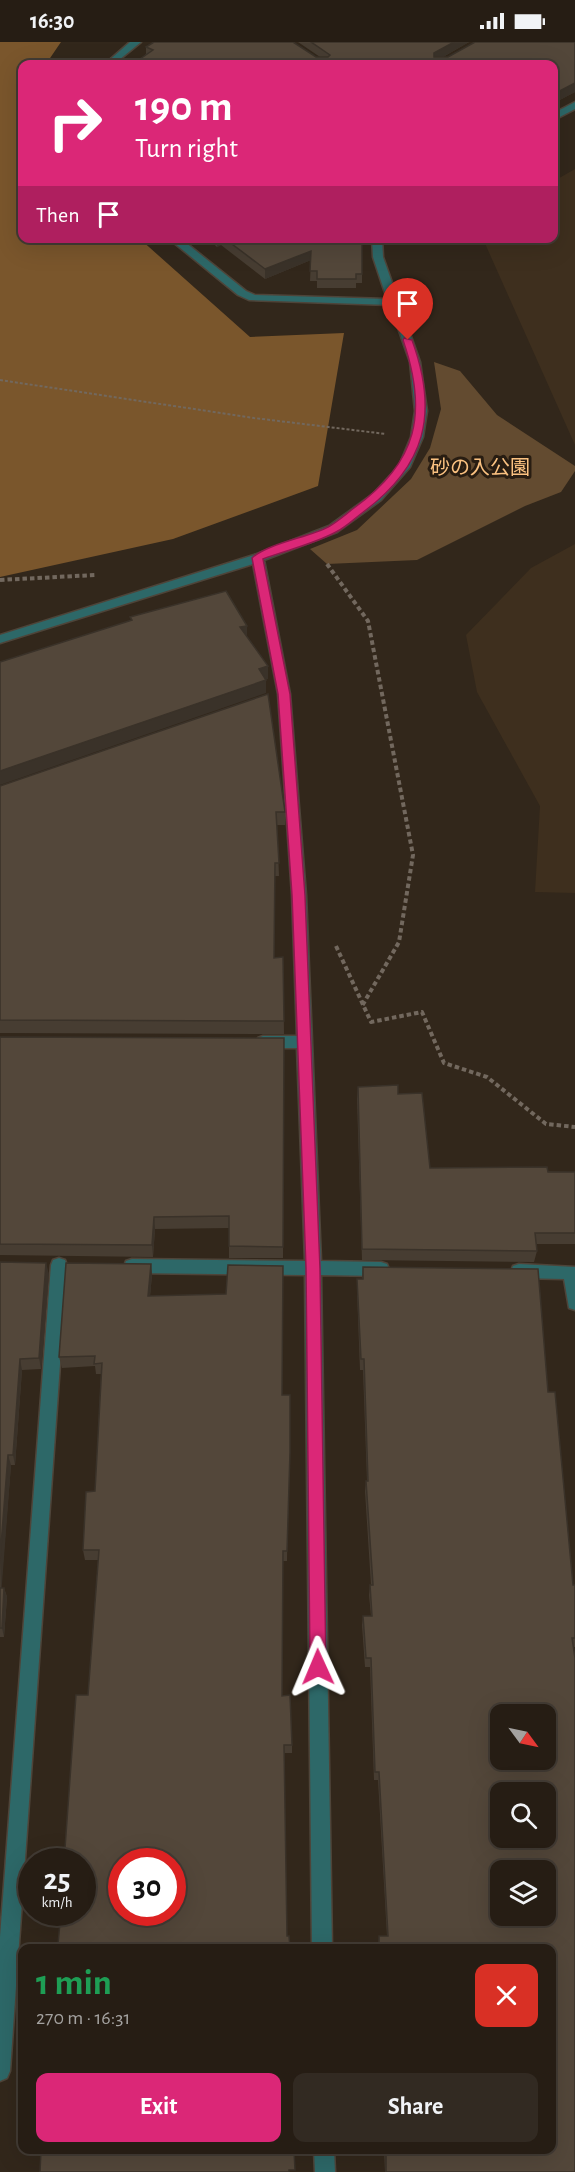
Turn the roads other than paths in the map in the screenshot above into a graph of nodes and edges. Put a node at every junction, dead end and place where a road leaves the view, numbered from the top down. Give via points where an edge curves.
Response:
1 (136, 42) edge
2 (114, 60) edge
3 (575, 105) edge
4 (558, 115) edge
5 (179, 243) edge
6 (377, 243) edge
7 (394, 302) junction
8 (258, 558) junction
9 (0, 639) edge
10 (247, 1042) edge
11 (305, 1042) junction
12 (59, 1265) edge
13 (117, 1266) edge
14 (313, 1268) junction
15 (395, 1270) edge
16 (501, 1271) edge
17 (575, 1303) edge
18 (322, 1944) edge
19 (0, 2071) edge
20 (324, 2154) edge
21 (325, 2172) edge

1 - 2 street
3 - 4 street
5 - 7 street via 253,298
6 - 7 street via 378,257
7 - 8 street via 415,363 421,411 417,437 404,467 377,497 333,529
8 - 9 street
8 - 11 street via 278,696 299,895
10 - 11 street
11 - 14 street
12 - 19 street
13 - 14 street
14 - 15 street
14 - 18 street
16 - 17 street via 571,1272
20 - 21 street

